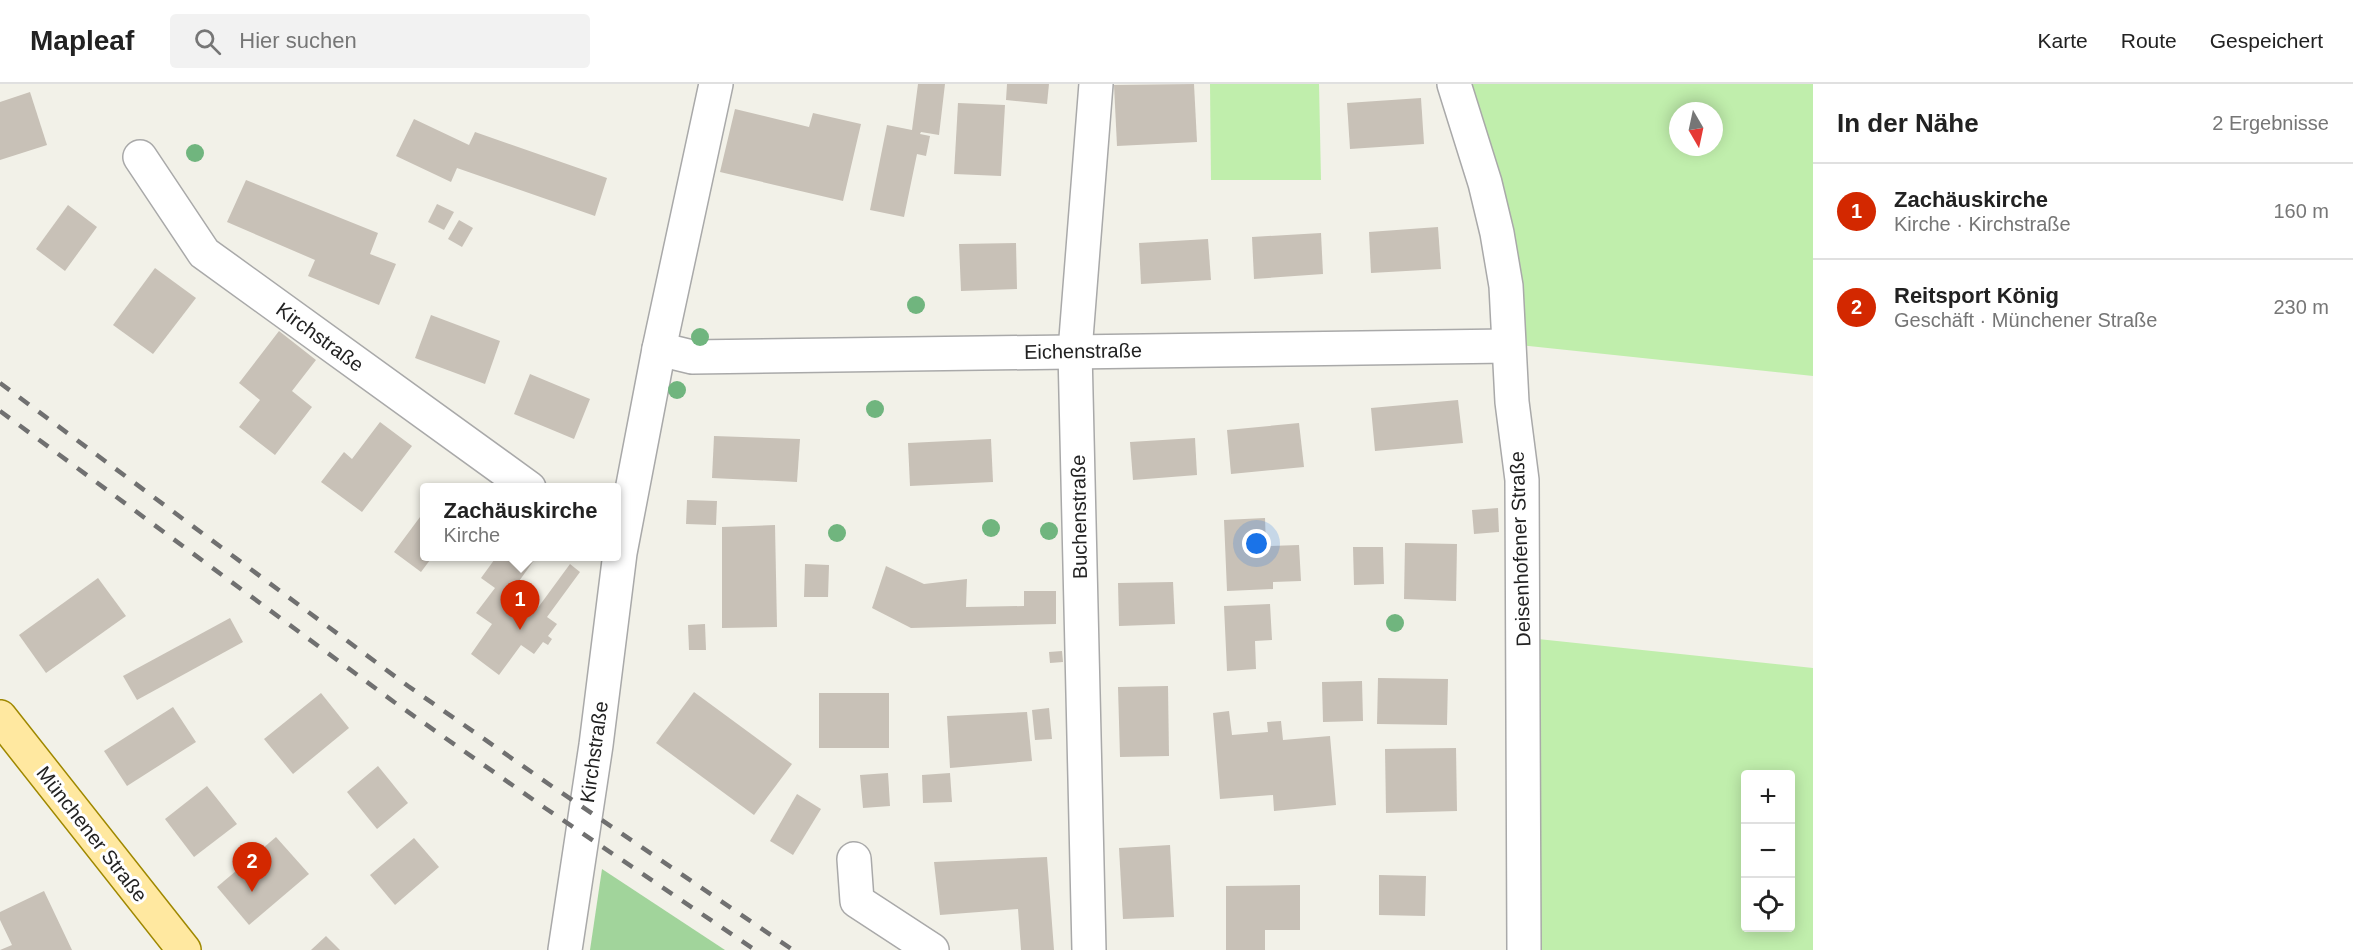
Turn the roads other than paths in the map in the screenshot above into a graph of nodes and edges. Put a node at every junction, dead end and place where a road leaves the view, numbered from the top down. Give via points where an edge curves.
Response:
1 (716, 84) edge
2 (1096, 84) edge
3 (1454, 84) edge
4 (140, 158) dead end
5 (1508, 346) junction
6 (659, 349) junction
7 (1075, 351) junction
8 (522, 483) edge
9 (621, 537) edge
10 (617, 561) edge
11 (0, 717) edge
12 (854, 859) dead end
13 (181, 949) edge
14 (565, 950) edge
15 (932, 950) edge
16 (1089, 950) edge
17 (1524, 950) edge

1 - 6 street, Kirchstraße
2 - 7 street, Buchenstraße
3 - 5 street, Deisenhofener Straße via 1497,233 1506,286
4 - 8 street, Kirchstraße via 204,253
5 - 7 street, Eichenstraße
5 - 17 street, Deisenhofener Straße via 1522,480
6 - 7 street, Eichenstraße via 692,357
6 - 9 street, Kirchstraße
7 - 16 street, Buchenstraße
10 - 14 street, Kirchstraße via 596,745
11 - 13 main road, Münchener Straße
12 - 15 street via 858,901

